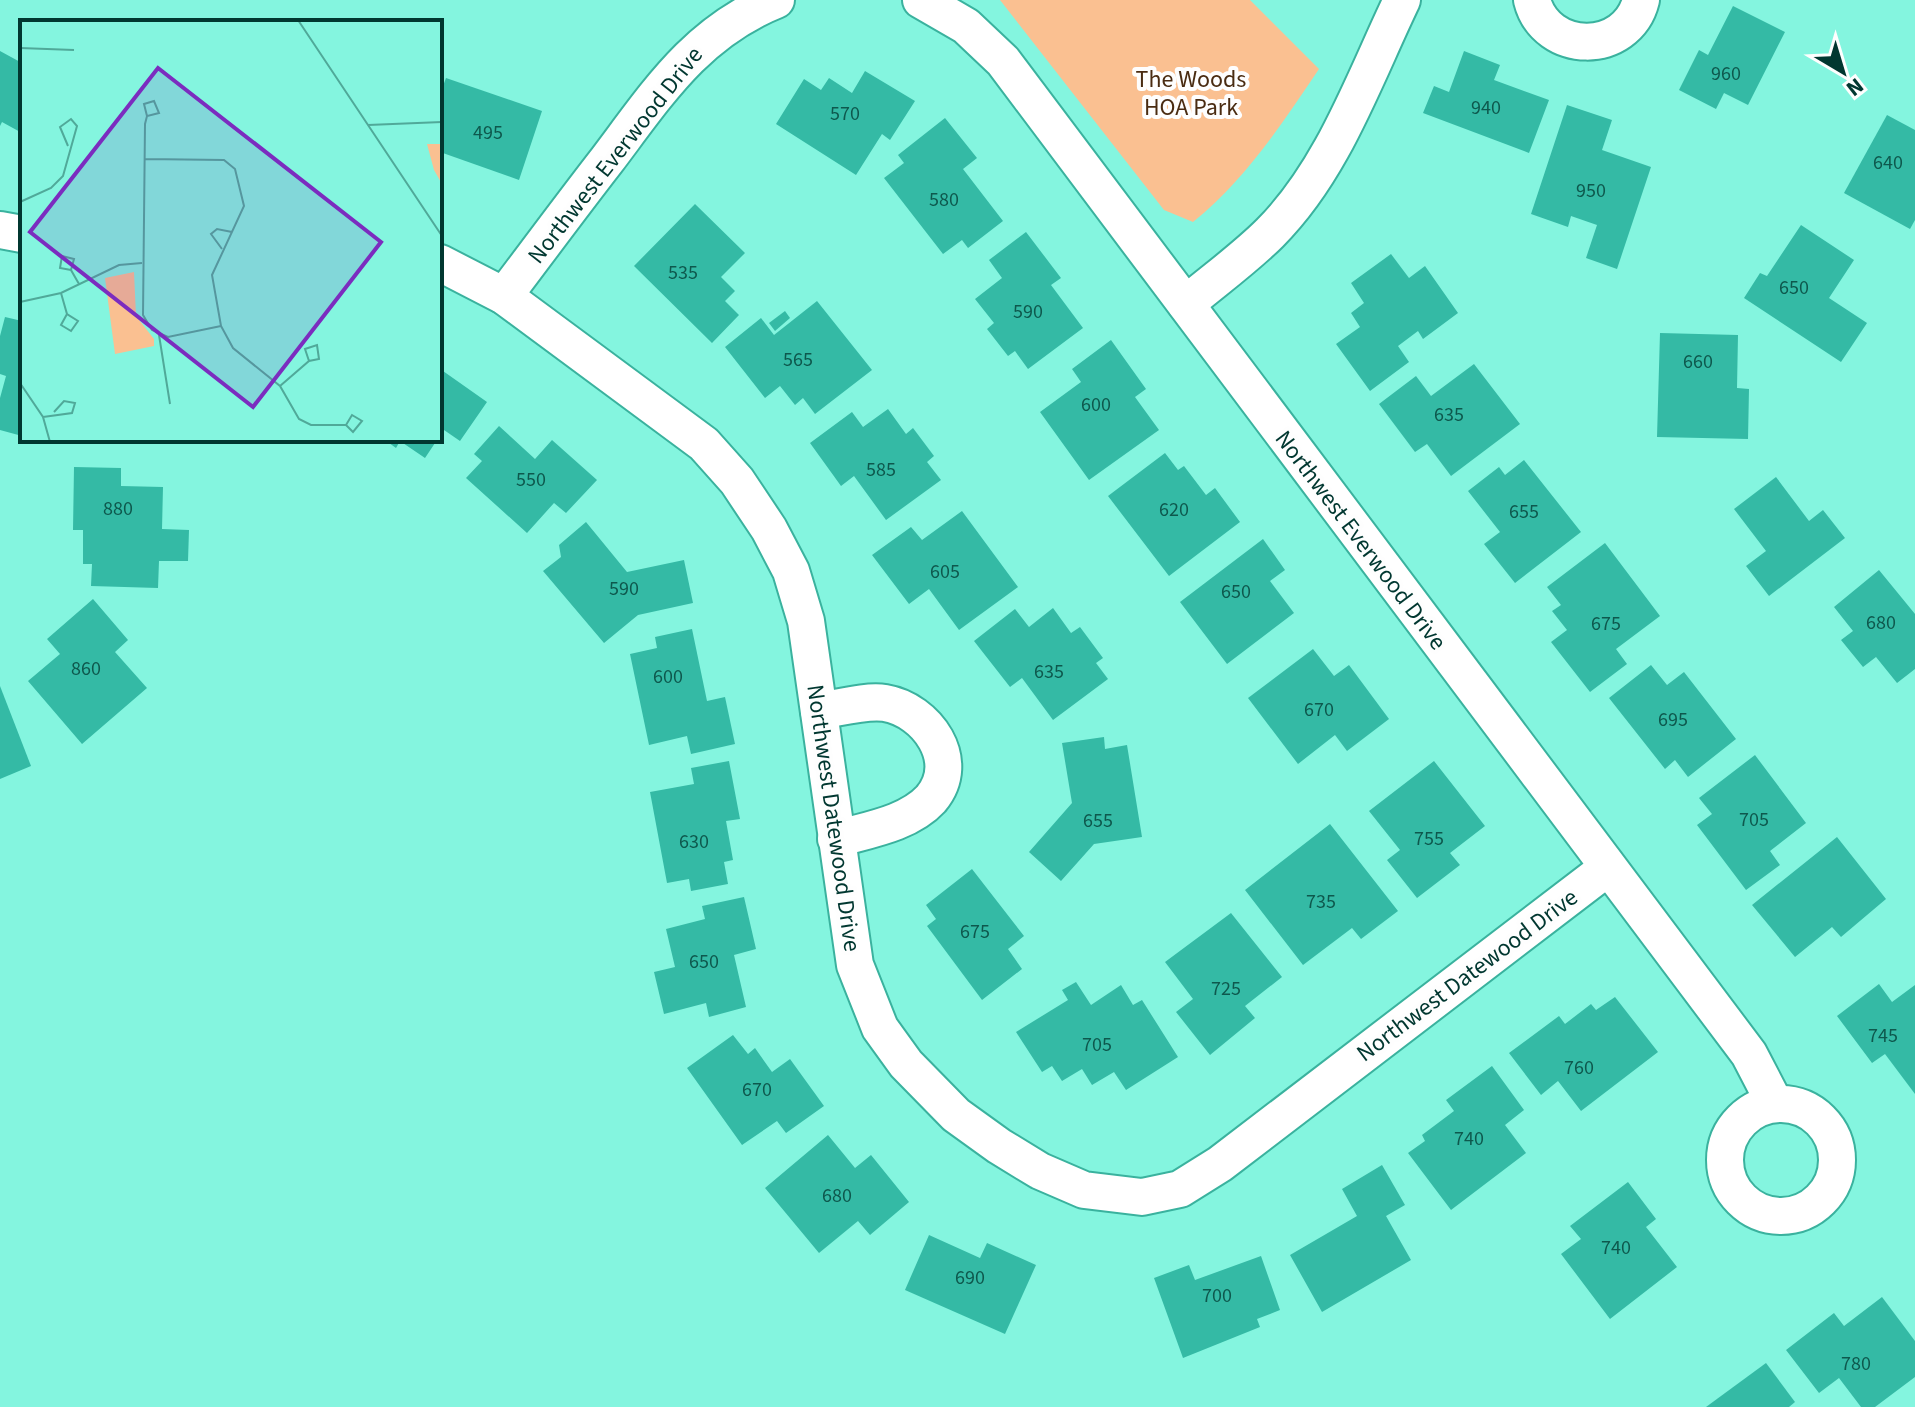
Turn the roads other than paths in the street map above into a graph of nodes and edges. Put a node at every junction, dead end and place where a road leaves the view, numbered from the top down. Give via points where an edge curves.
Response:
1 (776, 0) edge
2 (921, 0) edge
3 (1402, 0) edge
4 (1532, 0) edge
5 (1641, 0) edge
6 (0, 230) edge
7 (20, 234) edge
8 (442, 264) edge
9 (504, 296) junction
10 (1186, 304) junction
11 (819, 711) junction
12 (836, 839) junction
13 (1606, 869) junction
14 (1775, 1104) dead end

1 - 9 street, Northwest Everwood Drive via 741,14 704,41 668,79
2 - 10 street, Northwest Everwood Drive via 966,26 1003,61
3 - 10 street via 1335,142 1301,195 1270,233
4 - 5 street via 1553,32 1586,43 1619,33 1632,21
6 - 7 street
8 - 9 street, Northwest Datewood Drive
9 - 11 street, Northwest Datewood Drive via 704,444 737,481 791,571 806,621
10 - 13 street, Northwest Everwood Drive
11 - 12 street, Northwest Datewood Drive
11 - 12 street via 884,703 915,713 940,743 943,773 931,798 903,819
12 - 13 street, Northwest Datewood Drive via 855,965 880,1028 906,1064 956,1115 1040,1171 1084,1190 1142,1197 1180,1189 1220,1164
13 - 14 street, Northwest Everwood Drive via 1749,1054

